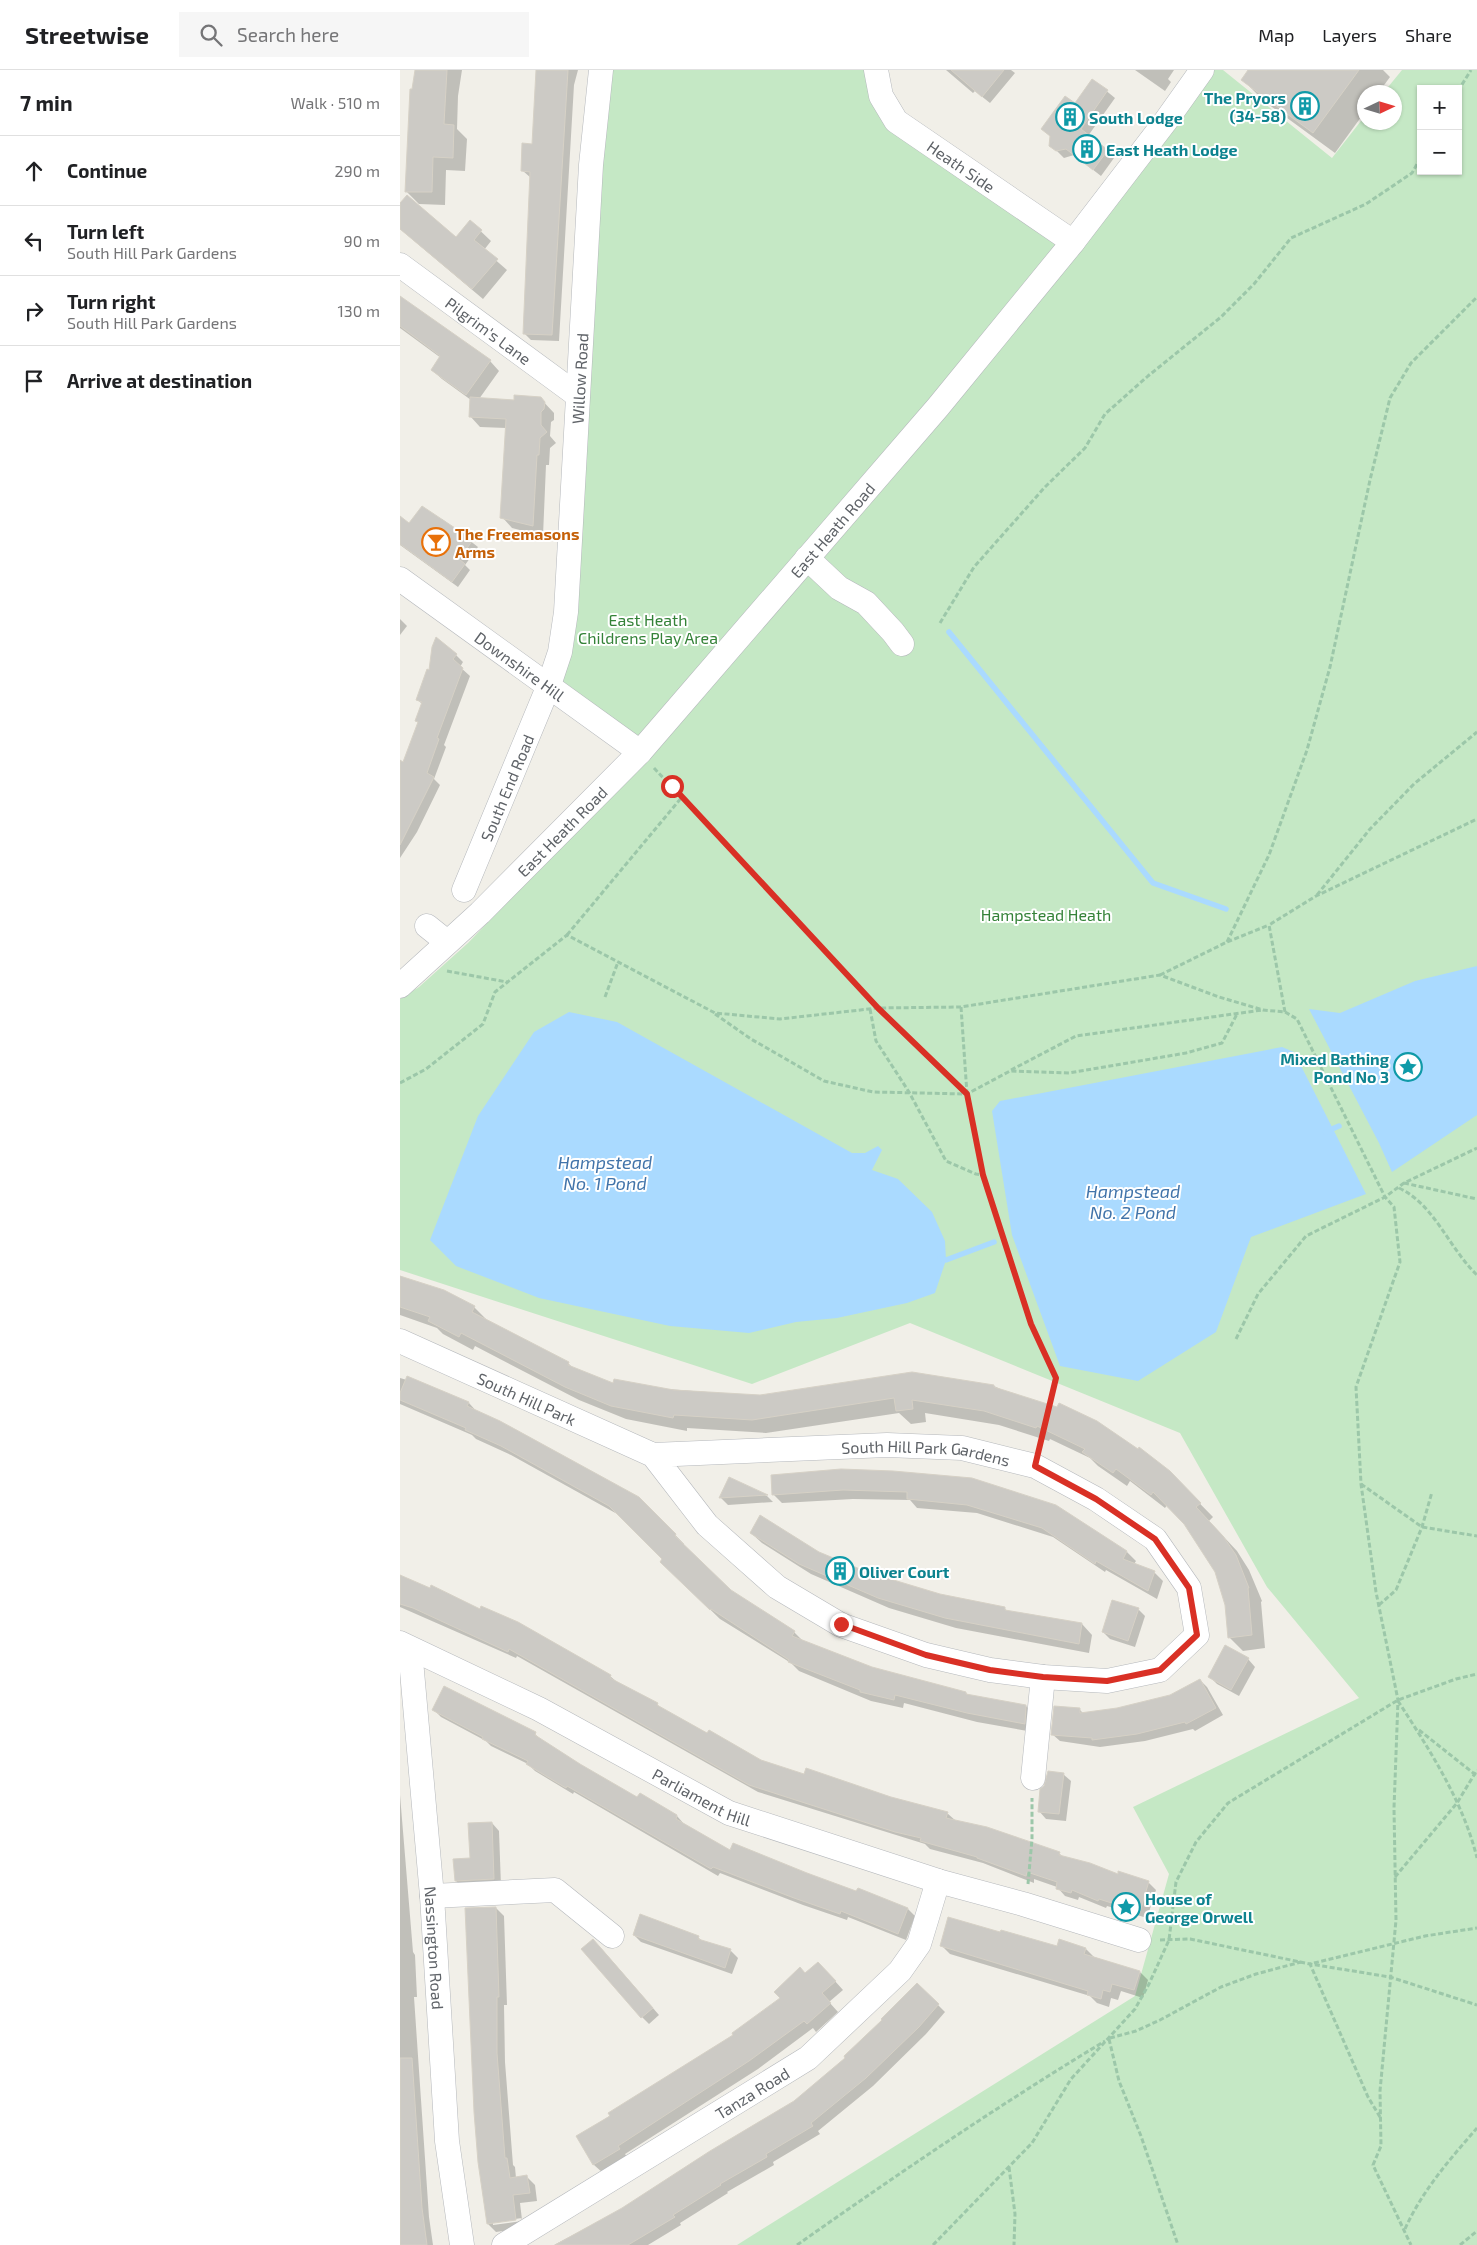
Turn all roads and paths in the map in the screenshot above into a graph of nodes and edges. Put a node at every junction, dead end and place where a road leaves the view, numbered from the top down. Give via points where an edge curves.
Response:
1 (601, 70) edge
2 (876, 70) edge
3 (1202, 70) edge
4 (1471, 70) edge
5 (1462, 85) edge
6 (1417, 165) edge
7 (1073, 242) junction
8 (400, 265) edge
9 (1477, 297) edge
10 (577, 395) junction
11 (807, 558) junction
12 (400, 579) edge
13 (940, 623) dead end
14 (902, 644) dead end
15 (549, 685) junction
16 (1477, 732) edge
17 (640, 752) junction
18 (682, 798) junction
19 (1477, 819) edge
20 (464, 890) dead end
21 (1316, 896) junction
22 (1269, 925) junction
23 (427, 926) dead end
24 (567, 935) junction
25 (447, 942) junction
26 (1227, 942) junction
27 (618, 962) junction
28 (425, 963) junction
29 (1160, 975) junction
30 (508, 982) junction
31 (400, 986) edge
32 (605, 997) dead end
33 (961, 1006) junction
34 (878, 1008) junction
35 (870, 1009) junction
36 (1263, 1010) junction
37 (1285, 1012) junction
38 (715, 1013) junction
39 (1237, 1014) junction
40 (1010, 1071) junction
41 (400, 1083) edge
42 (909, 1092) junction
43 (967, 1094) junction
44 (1477, 1148) edge
45 (983, 1175) junction
46 (1404, 1183) junction
47 (1398, 1187) junction
48 (1385, 1197) junction
49 (1477, 1198) edge
50 (1477, 1275) edge
51 (1236, 1339) dead end
52 (400, 1342) edge
53 (654, 1455) junction
54 (1035, 1466) junction
55 (1361, 1484) junction
56 (1432, 1492) dead end
57 (1422, 1527) junction
58 (1477, 1536) edge
59 (1379, 1604) junction
60 (407, 1646) edge
61 (1477, 1674) edge
62 (1043, 1677) junction
63 (1398, 1700) junction
64 (1415, 1727) junction
65 (1477, 1770) edge
66 (1476, 1776) edge
67 (1033, 1778) joint
68 (1457, 1803) junction
69 (1477, 1858) edge
70 (1395, 1877) junction
71 (938, 1881) junction
72 (432, 1896) junction
73 (1023, 1904) junction
74 (1477, 1928) edge
75 (612, 1936) dead end
76 (1139, 1940) joint
77 (1169, 1940) junction
78 (1395, 1945) junction
79 (1301, 1962) junction
80 (1310, 1964) junction
81 (1390, 1977) junction
82 (1477, 2005) edge
83 (1109, 2039) junction
84 (1380, 2117) junction
85 (1477, 2128) edge
86 (1009, 2166) junction
87 (1404, 2230) junction
88 (1477, 2231) edge
89 (462, 2245) edge
90 (504, 2245) edge
91 (797, 2245) edge
92 (933, 2245) edge
93 (1014, 2245) edge
94 (1178, 2245) edge
95 (1411, 2245) edge
96 (1460, 2245) edge

1 - 10 street, Willow Road via 591,165
2 - 7 street, Heath Side via 881,96 896,121
3 - 7 street, East Heath Road
4 - 5 path
6 - 13 path via 1412,174 1366,204 1291,238 1254,284 1221,317 1105,414 1085,448 1045,487 974,567
7 - 11 street, East Heath Road via 938,407
8 - 10 street, Pilgrim's Lane
9 - 26 path via 1411,363 1390,398 1330,667 1307,750 1269,855
10 - 15 street, Willow Road via 566,612 560,652
11 - 14 street via 839,588 866,603
11 - 17 street, East Heath Road
12 - 15 street, Downshire Hill
15 - 17 street, Downshire Hill
15 - 20 street, South End Road
16 - 21 path via 1414,784 1370,829
17 - 18 path
17 - 25 street, East Heath Road via 480,914
18 - 24 path
18 - 34 path
19 - 21 path
21 - 22 path
22 - 26 path
22 - 37 path
23 - 25 street
24 - 27 path
24 - 30 path
25 - 28 street, East Heath Road
26 - 29 path
27 - 32 path
27 - 38 path
28 - 30 path
28 - 31 street
29 - 33 path
29 - 36 path via 1219,998
30 - 41 path via 495,992 483,1024 426,1069
33 - 34 path
33 - 43 path
34 - 35 path
34 - 43 path
35 - 38 path via 780,1019
35 - 42 path via 876,1041
36 - 37 path
36 - 39 path
37 - 48 path via 1297,1019
38 - 42 path via 751,1039 824,1081 873,1092
39 - 40 path via 1076,1036
39 - 40 path via 1222,1043 1186,1053 1069,1073
40 - 43 path
42 - 43 path
42 - 45 path via 946,1161
43 - 45 path
44 - 46 path
45 - 54 path via 1031,1324 1056,1378
46 - 47 path
46 - 49 path
47 - 48 path
47 - 50 path via 1424,1204 1462,1261
48 - 51 path via 1306,1236 1258,1294
48 - 55 path via 1394,1207 1400,1262 1356,1386
52 - 53 street, South Hill Park
53 - 54 street, South Hill Park Gardens via 897,1446 962,1448
53 - 62 street, South Hill Park Gardens via 707,1525 777,1587 841,1624 926,1655 990,1670
54 - 62 street, South Hill Park Gardens via 1096,1499 1155,1539 1189,1588 1197,1635 1160,1670 1107,1681
55 - 57 path
55 - 59 path
56 - 57 path
57 - 58 path
57 - 59 path via 1396,1590
59 - 63 path
60 - 71 street, Parliament Hill via 539,1709 729,1813
60 - 72 street, Nassington Road
61 - 63 path
62 - 67 street
63 - 64 path
63 - 70 path
63 - 77 path via 1228,1803 1196,1842 1176,1882
64 - 66 path
64 - 68 path
65 - 66 path
66 - 68 path
67 - 73 path via 1032,1839
68 - 69 path
68 - 70 path
70 - 78 path
71 - 73 street, Parliament Hill
71 - 90 street, Tanza Road via 919,1944 900,1971 808,2058
72 - 75 street via 555,1890
72 - 89 street, Nassington Road via 447,2141
73 - 76 street, Parliament Hill
74 - 78 path via 1425,1936
76 - 77 path
77 - 79 path via 1190,1939
77 - 83 path via 1135,2009
78 - 80 path
78 - 81 path
79 - 80 path
79 - 83 path via 1221,1987 1136,2031
80 - 81 path
80 - 84 path via 1368,2097
81 - 82 path
81 - 84 path
83 - 86 path via 1071,2079 1032,2143
83 - 91 path via 1032,2085
83 - 94 path via 1119,2080
84 - 87 path via 1381,2146 1373,2165
85 - 87 path via 1445,2166
86 - 92 path
86 - 93 path via 1015,2214
87 - 95 path
88 - 96 path

